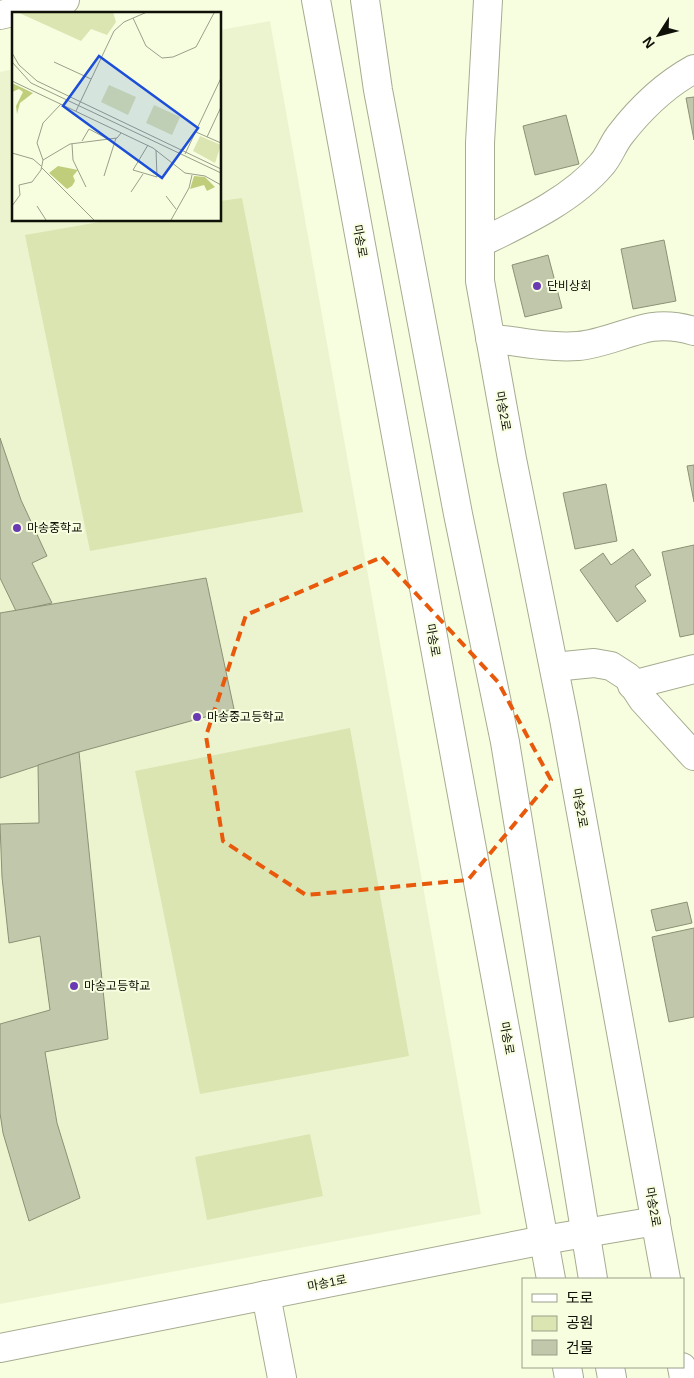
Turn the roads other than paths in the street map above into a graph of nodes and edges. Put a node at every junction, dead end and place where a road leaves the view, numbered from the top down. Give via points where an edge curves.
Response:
1 (316, 0) edge
2 (365, 0) edge
3 (488, 0) edge
4 (57, 1) edge
5 (12, 12) edge
6 (694, 69) edge
7 (480, 243) junction
8 (694, 331) edge
9 (490, 338) junction
10 (554, 667) junction
11 (694, 669) edge
12 (632, 685) junction
13 (694, 756) edge
14 (656, 1221) junction
15 (585, 1233) junction
16 (544, 1240) junction
17 (551, 1278) edge
18 (594, 1278) edge
19 (666, 1278) edge
20 (266, 1295) junction
21 (0, 1348) edge
22 (282, 1378) edge

1 - 16 street, 마송로
2 - 15 street via 378,90 505,742
3 - 7 street, 마송2로 via 480,143
4 - 5 street
6 - 7 street via 679,77 642,109 619,136 602,164 576,189 527,220
7 - 9 street, 마송2로 via 480,281
8 - 9 street via 653,327 578,346
9 - 10 street, 마송2로
10 - 12 street via 594,663 611,666 628,677
10 - 14 street, 마송2로
11 - 12 street
12 - 13 street
14 - 15 street, 마송1로
14 - 19 street, 마송2로
15 - 16 street, 마송1로
15 - 18 street
16 - 17 street, 마송로
16 - 20 street, 마송1로
20 - 21 street, 마송1로
20 - 22 street

